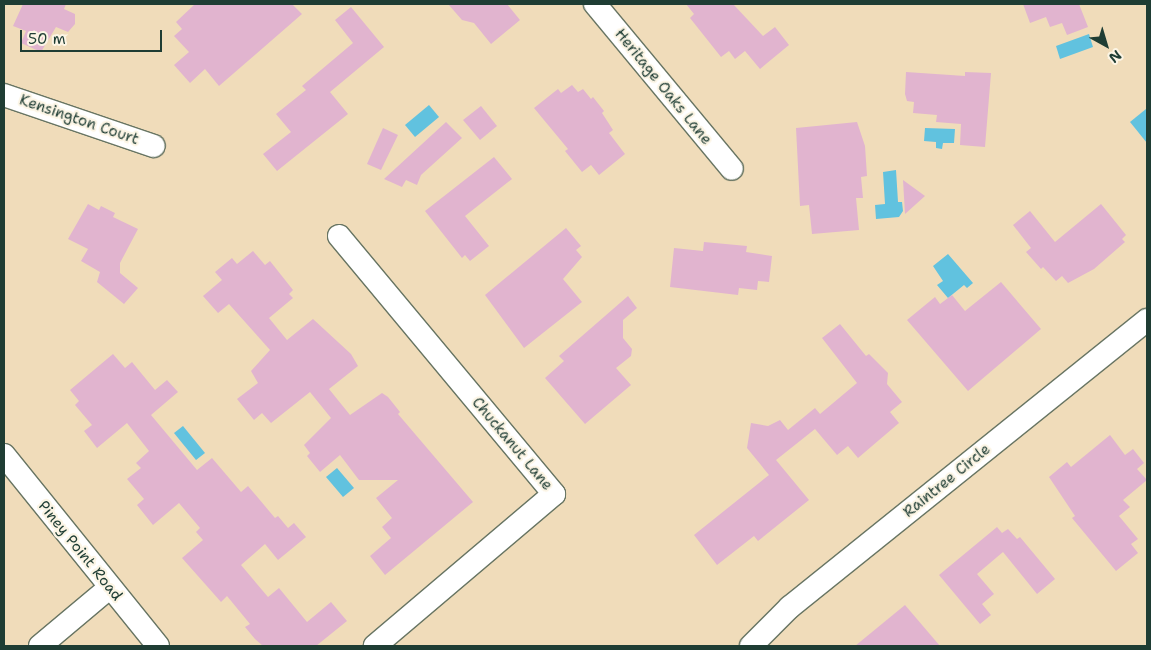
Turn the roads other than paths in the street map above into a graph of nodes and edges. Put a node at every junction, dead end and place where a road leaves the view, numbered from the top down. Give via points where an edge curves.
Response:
1 (595, 4) edge
2 (4, 94) edge
3 (154, 146) dead end
4 (732, 169) dead end
5 (338, 236) dead end
6 (1147, 320) edge
7 (4, 455) edge
8 (109, 588) junction
9 (40, 646) edge
10 (158, 646) edge
11 (374, 646) edge
12 (751, 646) edge

1 - 4 street, Heritage Oaks Lane
2 - 3 street, Kensington Court
5 - 11 street, Chuckanut Lane via 554,494
6 - 12 street, Raintree Circle via 790,608
7 - 8 street, Piney Point Road
8 - 9 street
8 - 10 street, Piney Point Road

